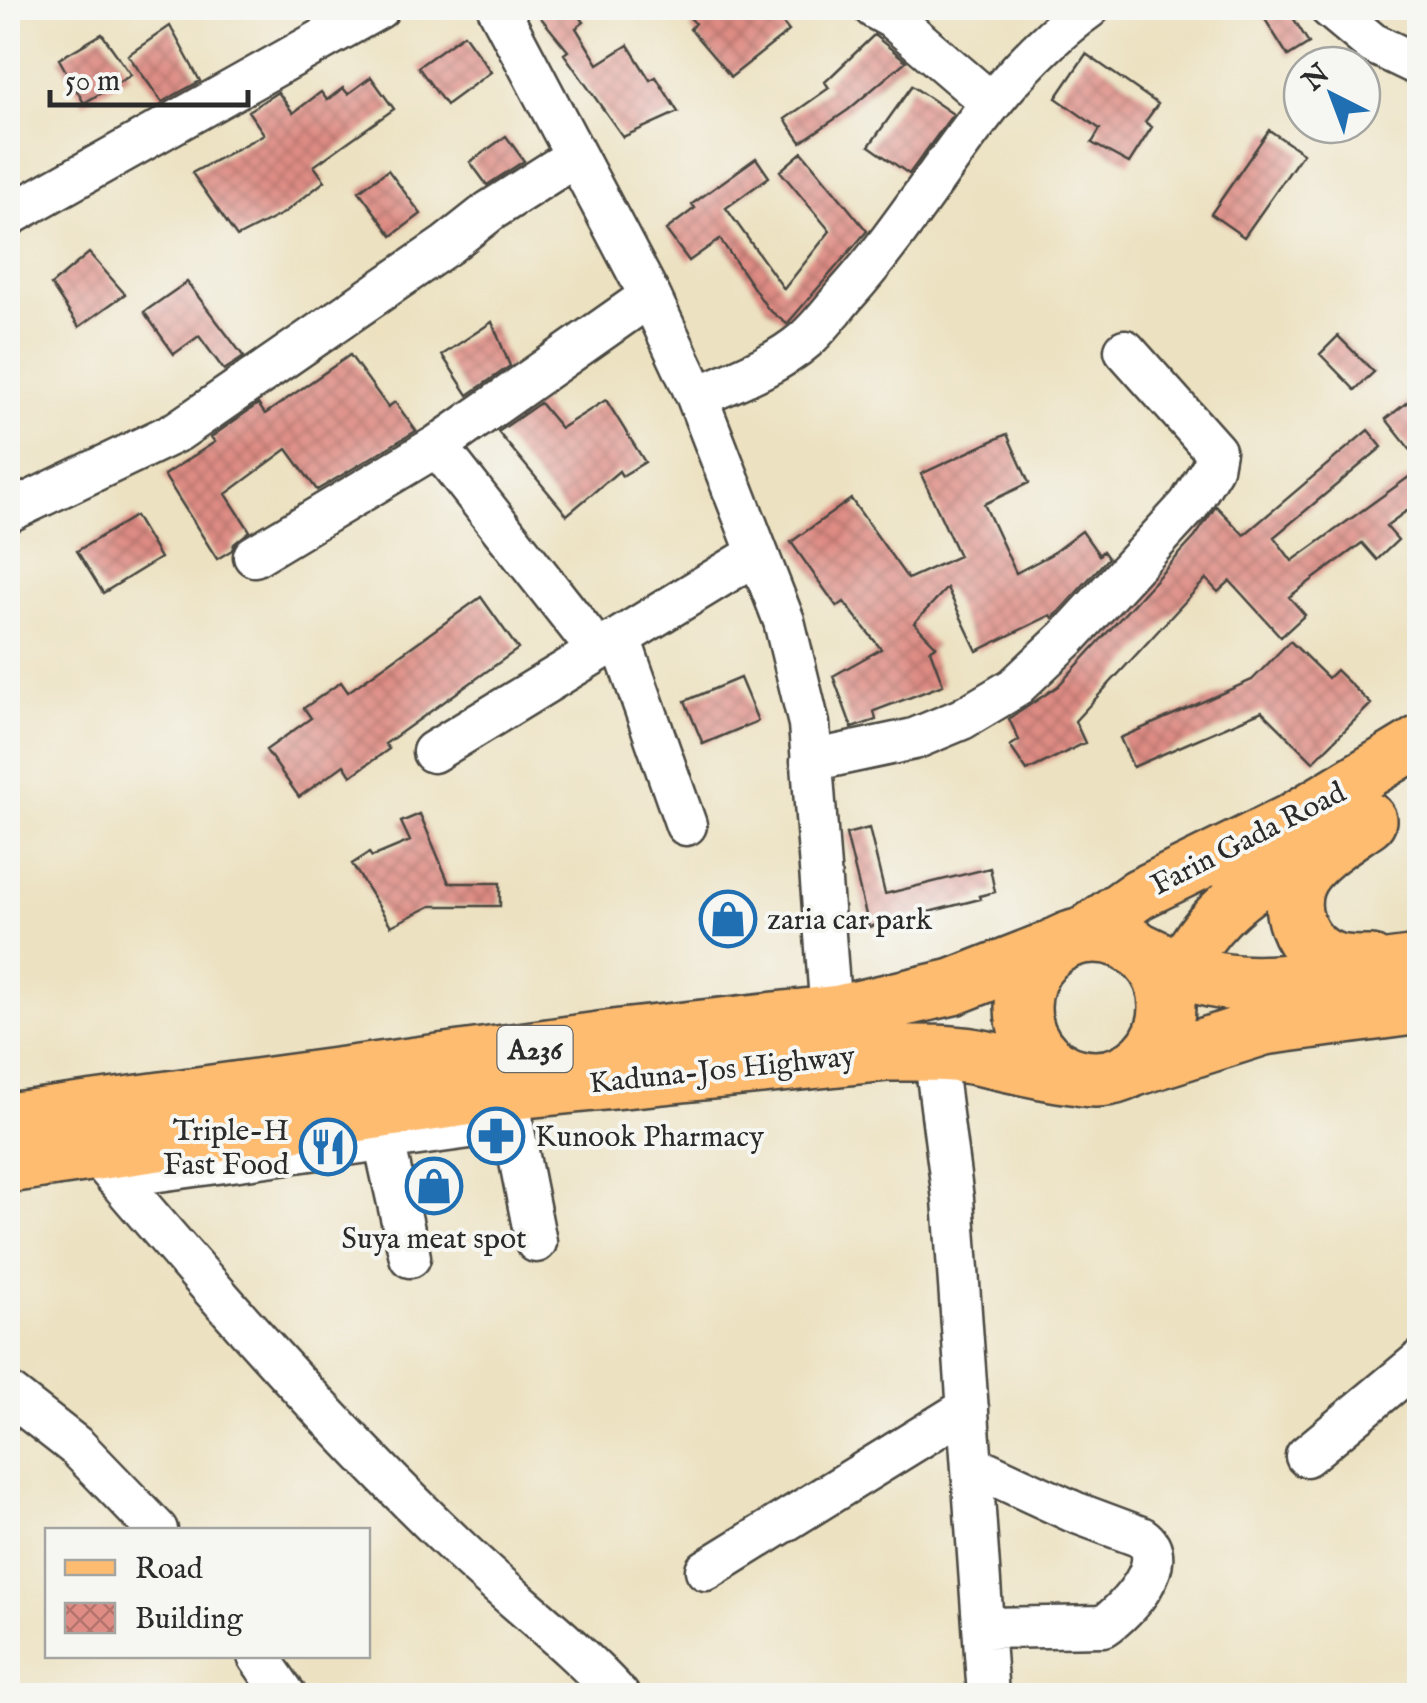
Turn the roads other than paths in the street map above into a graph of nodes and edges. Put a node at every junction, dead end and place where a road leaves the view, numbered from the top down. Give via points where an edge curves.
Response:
1 (379, 8) edge
2 (498, 8) edge
3 (874, 8) edge
4 (1088, 8) edge
5 (1330, 8) edge
6 (1420, 66) edge
7 (990, 102) junction
8 (576, 156) junction
9 (8, 216) edge
10 (650, 296) junction
11 (1125, 350) dead end
12 (697, 397) junction
13 (437, 446) junction
14 (8, 512) edge
15 (757, 554) junction
16 (254, 556) dead end
17 (609, 644) junction
18 (1420, 741) edge
19 (432, 752) dead end
20 (811, 761) junction
21 (1420, 781) edge
22 (1368, 820) junction
23 (686, 825) dead end
24 (1066, 942) junction
25 (1160, 974) junction
26 (1413, 979) edge
27 (831, 1014) junction
28 (934, 1052) junction
29 (1104, 1074) junction
30 (510, 1107) junction
31 (8, 1121) edge
32 (384, 1141) junction
33 (8, 1165) edge
34 (105, 1165) junction
35 (536, 1242) dead end
36 (410, 1256) dead end
37 (1420, 1361) edge
38 (8, 1393) edge
39 (968, 1408) junction
40 (1306, 1456) dead end
41 (972, 1465) junction
42 (155, 1528) edge
43 (706, 1570) dead end
44 (985, 1628) junction
45 (259, 1658) edge
46 (286, 1696) edge
47 (618, 1696) edge
48 (988, 1696) edge

1 - 9 street
2 - 8 street
3 - 7 street
4 - 7 street via 1057,30
5 - 6 street via 1372,43
7 - 12 street via 915,209 805,340
8 - 10 street
8 - 14 street via 178,432
10 - 12 street
10 - 13 street
11 - 20 street via 1215,451 1189,505 1014,688 914,740
12 - 15 street
13 - 16 street
13 - 17 street
15 - 17 street
15 - 20 street via 784,621 809,724
17 - 19 street
17 - 23 street
18 - 24 main road, Farin Gada Road via 1290,820 1139,894
20 - 27 street
21 - 22 main road, Farin Gada Road
22 - 25 main road, Farin Gada Road via 1239,896
22 - 26 highway via 1306,870 1296,884 1293,914 1322,955
24 - 25 highway, A236 via 1104,935 1127,942
24 - 27 highway, Kaduna-Jos Highway / A236 via 953,987
24 - 29 highway via 1030,976 1023,1014 1028,1034 1060,1070
25 - 26 highway, A236 via 1253,983
25 - 29 highway via 1163,1031 1150,1053
26 - 29 highway, A236
27 - 31 highway, Kaduna-Jos Highway / A236
28 - 29 highway, Kaduna-Jos Highway / A236
28 - 30 highway, Kaduna-Jos Highway / A236 via 868,1055
28 - 39 street
30 - 32 street
30 - 34 highway, Kaduna-Jos Highway / A236
30 - 35 street
32 - 34 street
32 - 36 street
33 - 34 highway, Kaduna-Jos Highway / A236
34 - 47 street via 323,1413
37 - 40 street
38 - 42 street via 77,1447
39 - 41 street
39 - 43 street
41 - 44 street
41 - 44 street via 1141,1538 1153,1554 1146,1579 1104,1626
44 - 48 street
45 - 46 street

